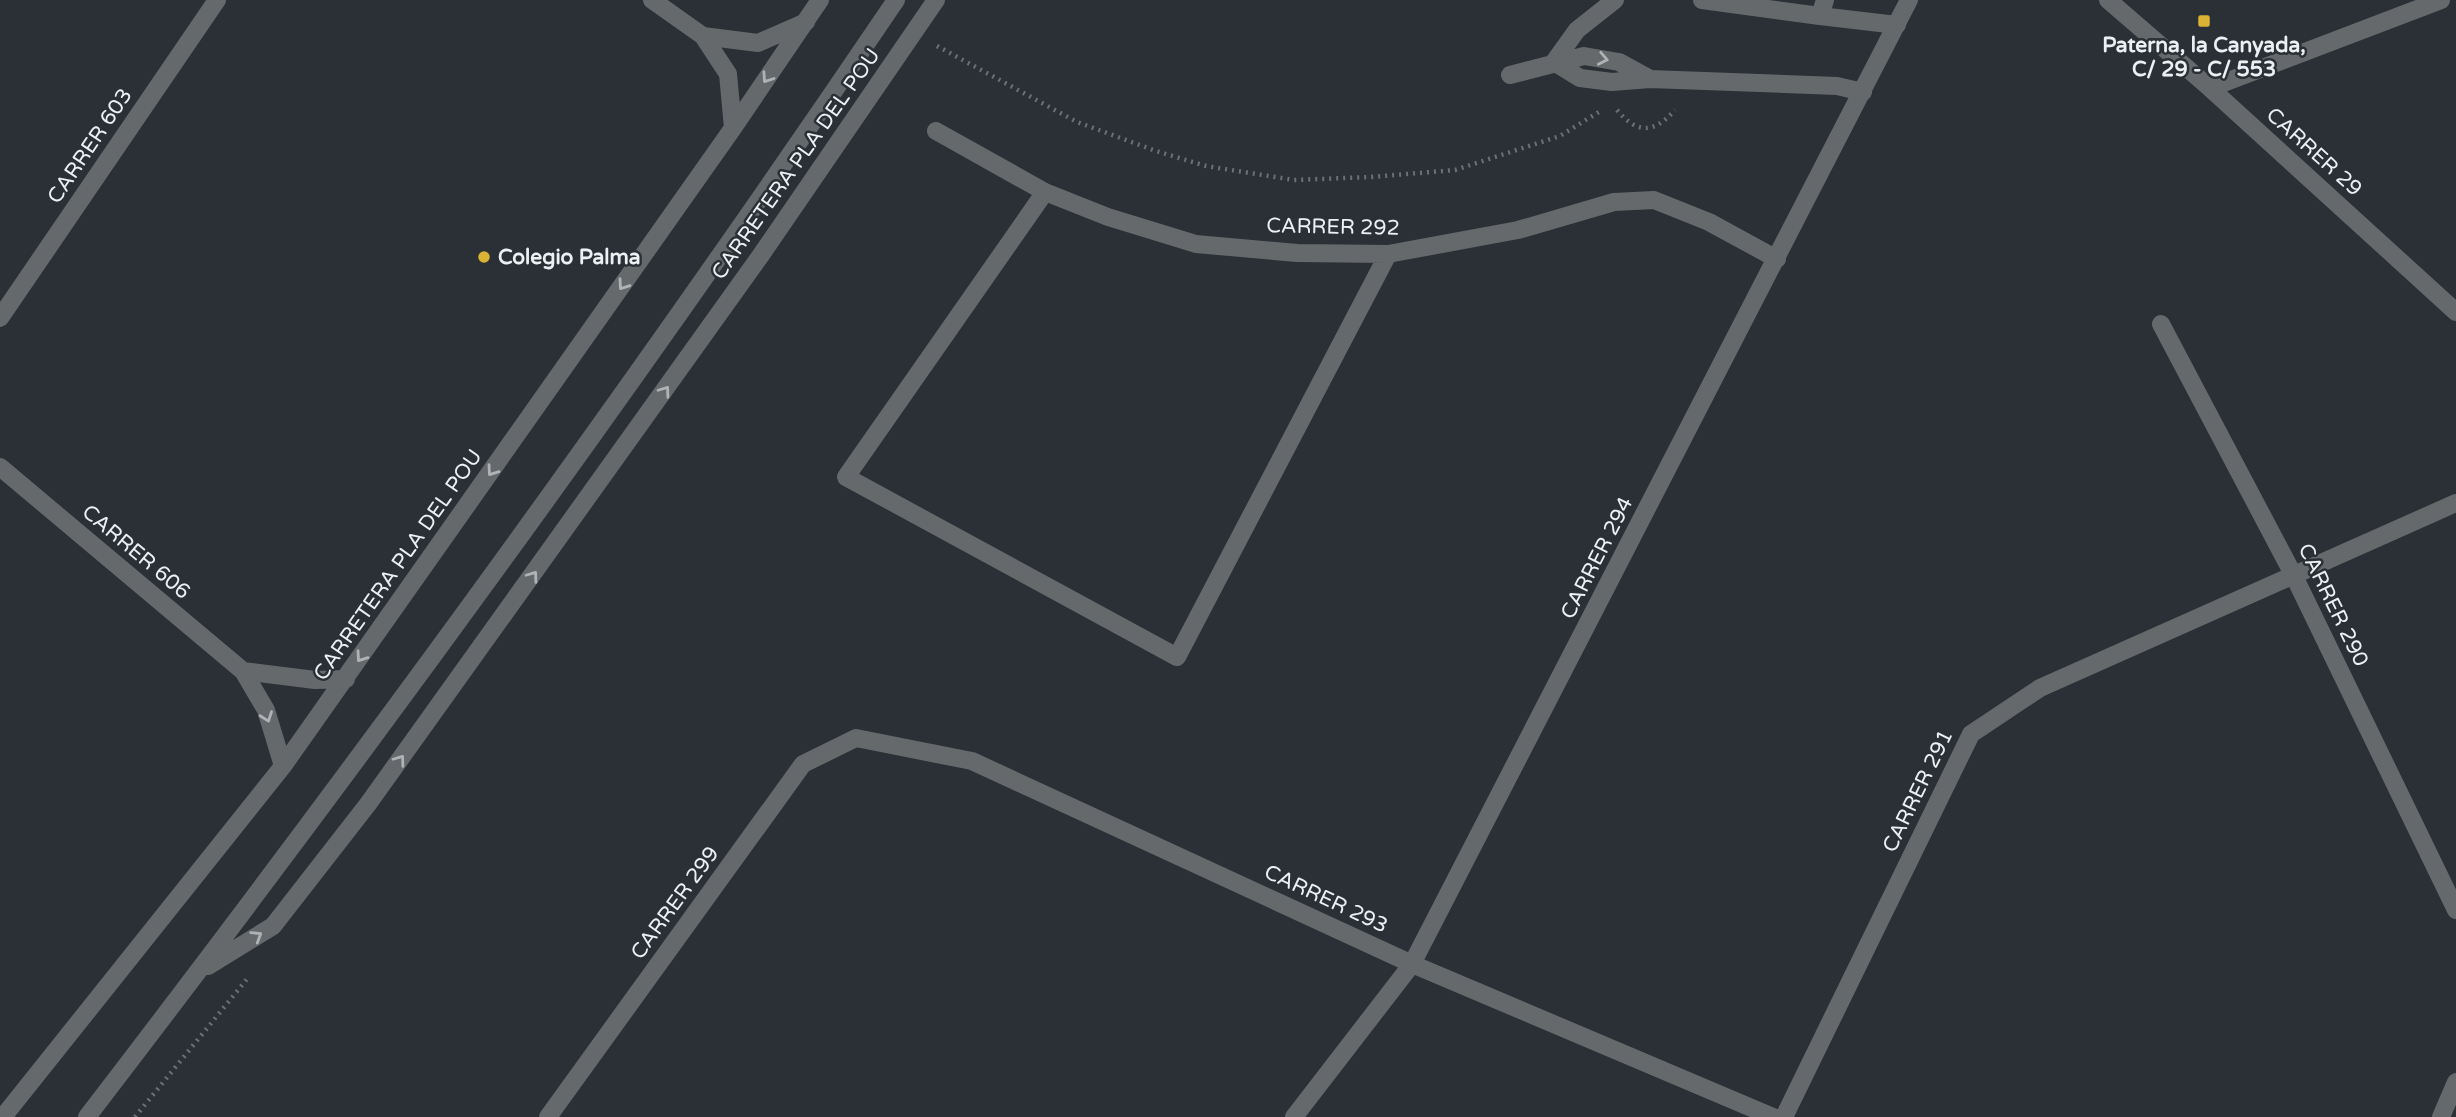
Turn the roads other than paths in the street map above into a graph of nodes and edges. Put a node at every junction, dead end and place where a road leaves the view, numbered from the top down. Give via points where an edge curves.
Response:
1 (217, 0) edge
2 (652, 0) edge
3 (820, 0) edge
4 (896, 0) edge
5 (936, 0) edge
6 (1615, 0) edge
7 (1702, 0) edge
8 (1909, 0) edge
9 (2108, 0) edge
10 (2441, 0) edge
11 (1822, 8) edge
12 (806, 22) junction
13 (1897, 25) junction
14 (703, 36) junction
15 (1554, 62) junction
16 (1510, 75) dead end
17 (2210, 88) junction
18 (1863, 92) junction
19 (733, 128) junction
20 (936, 131) dead end
21 (1045, 192) junction
22 (1388, 254) junction
23 (1777, 259) junction
24 (2456, 312) edge
25 (0, 318) edge
26 (2161, 324) dead end
27 (0, 467) edge
28 (2456, 503) edge
29 (2294, 576) junction
30 (243, 671) junction
31 (346, 679) junction
32 (856, 738) joint
33 (283, 766) junction
34 (2456, 910) edge
35 (1412, 964) junction
36 (199, 972) junction
37 (2456, 1082) edge
38 (3, 1117) edge
39 (87, 1117) edge
40 (548, 1117) edge
41 (1294, 1117) edge
42 (1773, 1117) edge
43 (1784, 1117) edge
44 (2441, 1117) edge

1 - 25 street, CARRER 603
2 - 14 street
3 - 12 street, CARRETERA PLA DEL POU
4 - 36 street, CARRETERA PLA DEL POU via 735,236
36 -> 5 street, CARRETERA PLA DEL POU via 273,926 368,804 754,266
6 - 15 street via 1577,30
7 - 11 street
8 - 13 street, CARRER 294
9 - 17 street, CARRER 29
10 - 17 street
11 - 13 street
12 - 14 street via 758,43
12 -> 19 street, CARRETERA PLA DEL POU
13 - 18 street, CARRER 294
14 - 19 street via 728,74
15 - 16 street
15 - 18 street via 1584,56 1619,62 1650,79 1837,86
17 - 24 street, CARRER 29
18 - 23 street, CARRER 294
19 -> 31 street, CARRETERA PLA DEL POU
20 - 21 street, CARRER 292
21 - 22 street, CARRER 292 via 1196,244 1297,253
21 - 22 street via 846,477 1177,657
22 - 23 street, CARRER 292 via 1518,230 1614,202 1654,200 1709,222
23 - 35 street, CARRER 294
26 - 29 street, CARRER 290
27 - 30 street, CARRER 606
28 - 29 street, CARRER 291
29 - 34 street, CARRER 290
29 - 43 street, CARRER 291 via 2040,688 1971,733
30 - 31 street
30 -> 33 street, CARRER 606 via 266,710
31 - 33 street, CARRETERA PLA DEL POU
32 - 35 street, CARRER 293 via 972,761
32 - 40 street, CARRER 299 via 803,764
33 - 38 street, CARRETERA PLA DEL POU
35 - 41 street, CARRER 294
35 - 42 street, CARRER 293
36 - 39 street, CARRETERA PLA DEL POU
37 - 44 street

